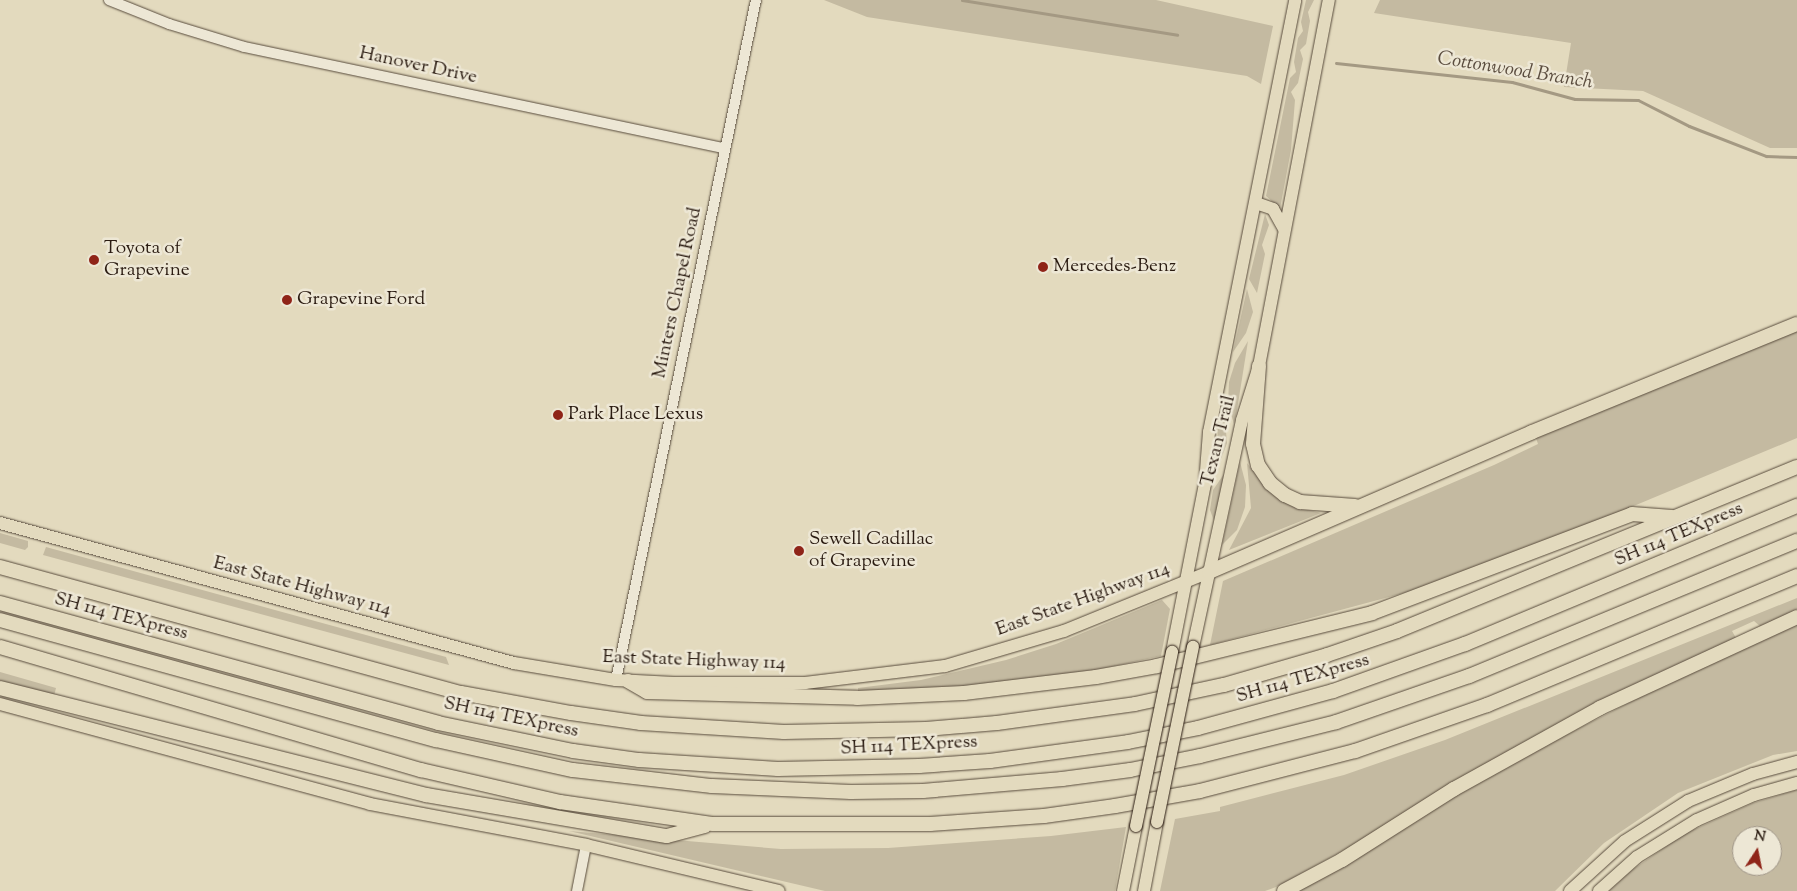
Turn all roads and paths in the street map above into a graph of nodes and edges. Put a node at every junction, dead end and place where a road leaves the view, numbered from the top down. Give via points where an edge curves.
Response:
1 (109, 0) edge
2 (756, 0) edge
3 (1295, 0) edge
4 (1329, 0) edge
5 (725, 148) junction
6 (1256, 203) junction
7 (1284, 229) junction
8 (1797, 324) edge
9 (1259, 366) junction
10 (1797, 467) edge
11 (1361, 506) junction
12 (1797, 506) edge
13 (1675, 517) junction
14 (0, 523) edge
15 (1797, 541) edge
16 (0, 567) edge
17 (1209, 572) junction
18 (1797, 576) edge
19 (1186, 582) junction
20 (0, 603) edge
21 (1797, 617) edge
22 (0, 620) edge
23 (0, 648) edge
24 (622, 681) junction
25 (0, 688) edge
26 (0, 704) edge
27 (1797, 762) edge
28 (1797, 783) edge
29 (713, 824) junction
30 (586, 845) junction
31 (577, 891) edge
32 (779, 891) edge
33 (1123, 891) edge
34 (1144, 891) edge
35 (1284, 891) edge
36 (1570, 891) edge
37 (1599, 891) edge

1 - 5 street, Hanover Drive via 169,24 244,47
2 - 5 street, Minters Chapel Road
3 - 6 main road, Texan Trail
4 - 7 main road, Texan Trail
5 - 24 street, Minters Chapel Road
6 - 7 main road via 1273,209
6 - 19 main road, Texan Trail via 1210,432 1205,484
7 - 9 main road, Texan Trail
8 - 11 highway
9 - 11 highway via 1253,444 1258,464 1270,483 1285,496 1300,502
9 - 17 main road, Texan Trail via 1242,420
10 - 13 highway
11 - 17 highway
12 - 20 highway, SH 114 TEXpress via 1465,644 1333,691 1198,728 1128,742 1000,760 919,766 758,768 639,760 573,751 438,723
13 - 16 highway via 1397,631 1224,685 1066,715 988,724 855,732 784,732 641,723 461,694
13 - 24 highway via 1632,514 1372,613 1096,678 964,693 858,698 647,692
14 - 24 main road, East State Highway 114 via 514,663
15 - 22 highway, SH 114 TEXpress via 1469,676 1336,722 1130,770 923,791 851,792 712,786 573,770 436,740
17 - 19 main road, East State Highway 114
17 - 34 main road, Texan Trail, bridge
18 - 29 highway via 1420,730 1226,785 1115,806 991,820 867,825
19 - 24 main road, East State Highway 114 via 1016,646 910,672 780,684
19 - 33 main road, Texan Trail, bridge
21 - 35 highway via 1600,708 1454,789 1342,860
23 - 29 highway via 498,790
25 - 29 highway via 378,785 449,799 667,836
26 - 30 main road via 370,804
27 - 36 main road via 1745,777 1679,806 1625,841
28 - 37 main road via 1754,796 1697,820 1637,857
30 - 31 street
30 - 32 main road

